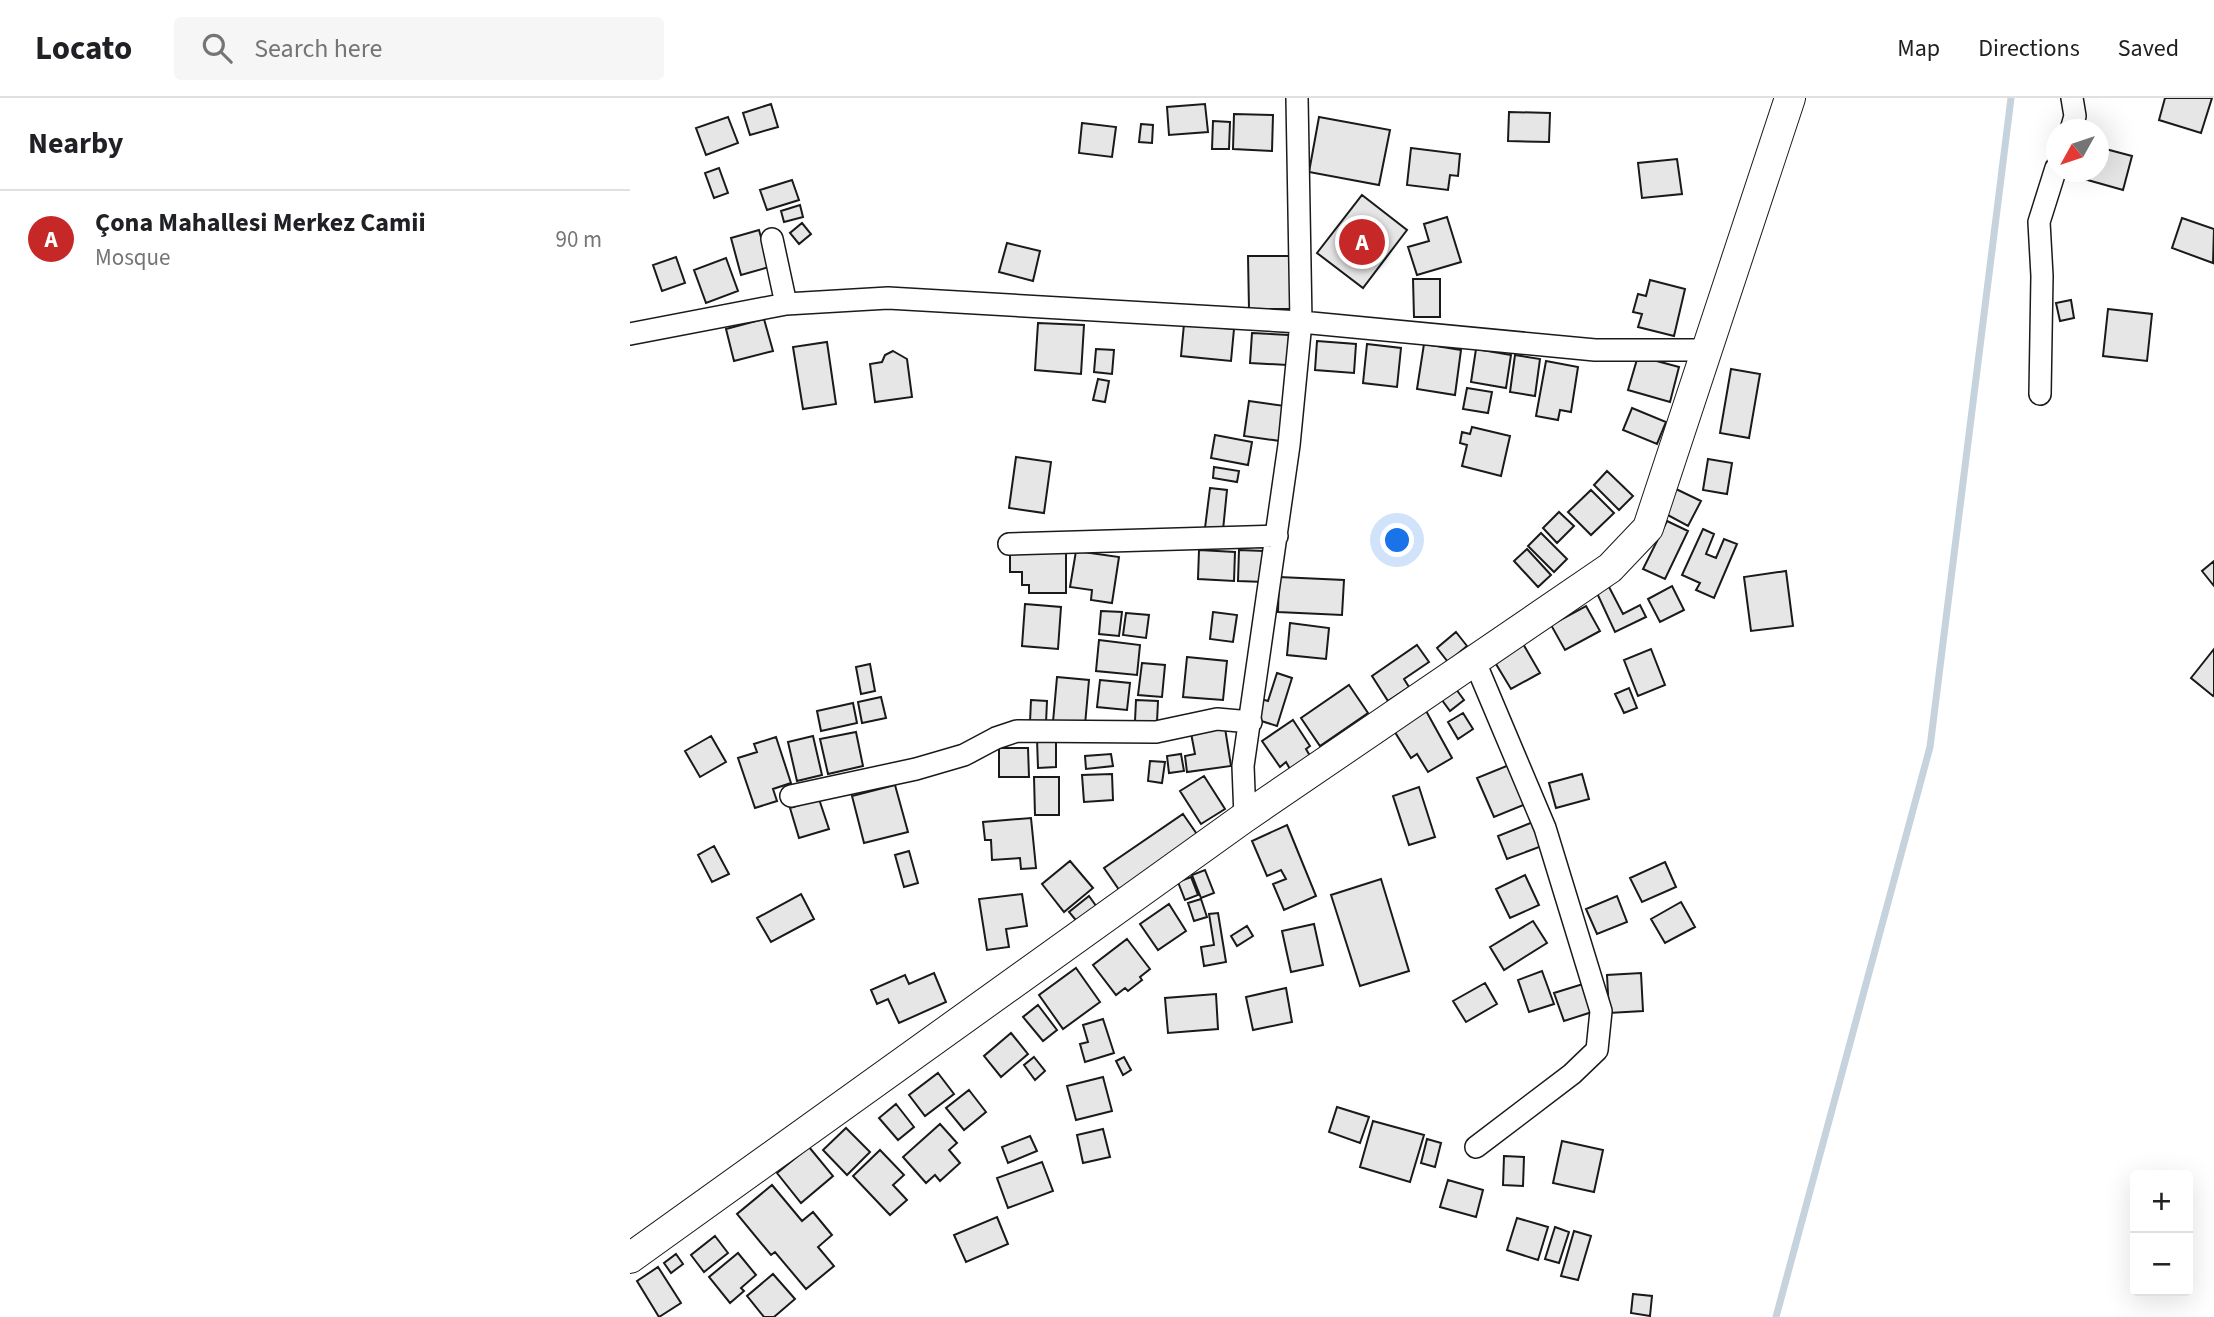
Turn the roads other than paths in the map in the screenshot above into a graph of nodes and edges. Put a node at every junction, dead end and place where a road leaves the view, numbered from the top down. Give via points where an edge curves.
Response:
1 (1297, 98) edge
2 (1790, 98) edge
3 (2072, 98) edge
4 (2074, 119) edge
5 (2052, 182) edge
6 (772, 239) dead end
7 (786, 303) junction
8 (1301, 322) junction
9 (630, 334) edge
10 (1706, 350) junction
11 (2040, 394) dead end
12 (1277, 536) junction
13 (1009, 544) dead end
14 (1475, 662) junction
15 (1251, 722) junction
16 (791, 796) dead end
17 (1245, 817) junction
18 (1476, 1147) dead end
19 (630, 1258) edge

1 - 8 street
2 - 10 street
3 - 4 street
5 - 11 street via 2039,222
6 - 7 street
7 - 8 street via 888,298
7 - 9 street
8 - 10 street via 1584,349
8 - 12 street
10 - 14 street via 1648,528 1610,568
12 - 13 street
12 - 15 street
14 - 17 street
14 - 18 street via 1545,828 1601,1012 1597,1050
15 - 16 street via 1217,719 1156,732 1017,731 964,755 916,769
15 - 17 street via 1243,766
17 - 19 street

